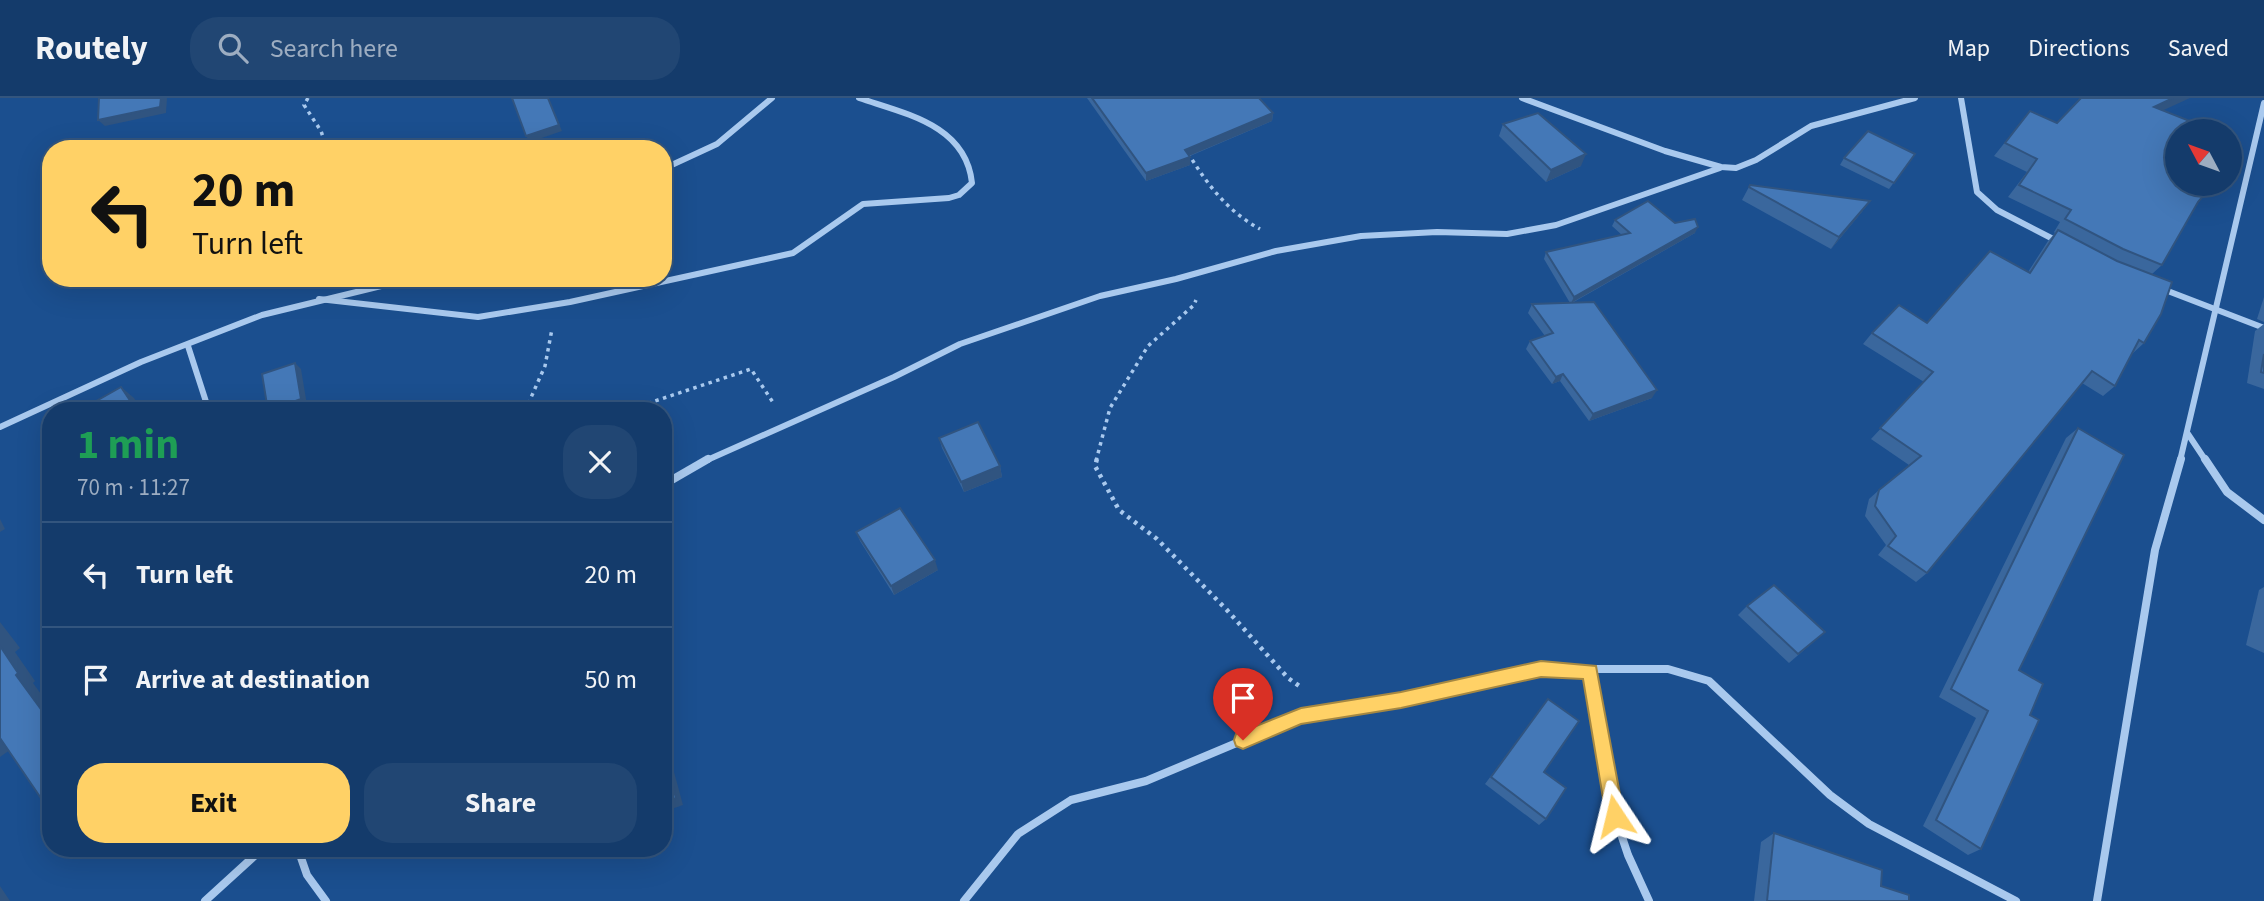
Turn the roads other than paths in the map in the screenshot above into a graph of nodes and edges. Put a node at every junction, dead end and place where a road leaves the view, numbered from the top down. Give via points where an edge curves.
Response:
1 (772, 98) edge
2 (859, 98) edge
3 (1522, 98) edge
4 (1915, 98) edge
5 (1961, 98) edge
6 (2264, 103) edge
7 (672, 165) edge
8 (1720, 168) junction
9 (2059, 242) edge
10 (672, 280) edge
11 (2155, 286) edge
12 (373, 287) edge
13 (638, 287) edge
14 (319, 299) junction
15 (2214, 311) junction
16 (2264, 328) edge
17 (188, 346) junction
18 (54, 402) edge
19 (206, 402) edge
20 (42, 408) edge
21 (0, 427) edge
22 (2188, 434) junction
23 (672, 480) edge
24 (2264, 520) edge
25 (1590, 671) junction
26 (253, 857) edge
27 (301, 857) edge
28 (205, 901) edge
29 (326, 901) edge
30 (964, 901) edge
31 (1649, 901) edge
32 (2016, 901) edge
33 (2097, 901) edge

1 - 7 street via 717,144
2 - 10 street via 949,135 968,156 972,183 949,198 863,204 793,253
3 - 8 street
4 - 8 street via 1811,126 1757,161
5 - 9 street via 1977,192 1997,210
6 - 15 street
8 - 23 street via 1556,225 1507,234 1362,236 1302,246 1100,296 960,344
11 - 15 street
12 - 14 street
13 - 14 street via 478,317
14 - 17 street via 262,315
15 - 16 street
15 - 22 street
17 - 18 street
17 - 19 street
20 - 21 street
22 - 24 street via 2227,492
22 - 33 street via 2155,550
25 - 30 street via 1541,669 1288,721 1146,781 1072,800 1018,834
25 - 31 street via 1615,816
25 - 32 street via 1668,669 1709,681 1830,795 1869,824
26 - 28 street
27 - 29 street via 307,875

